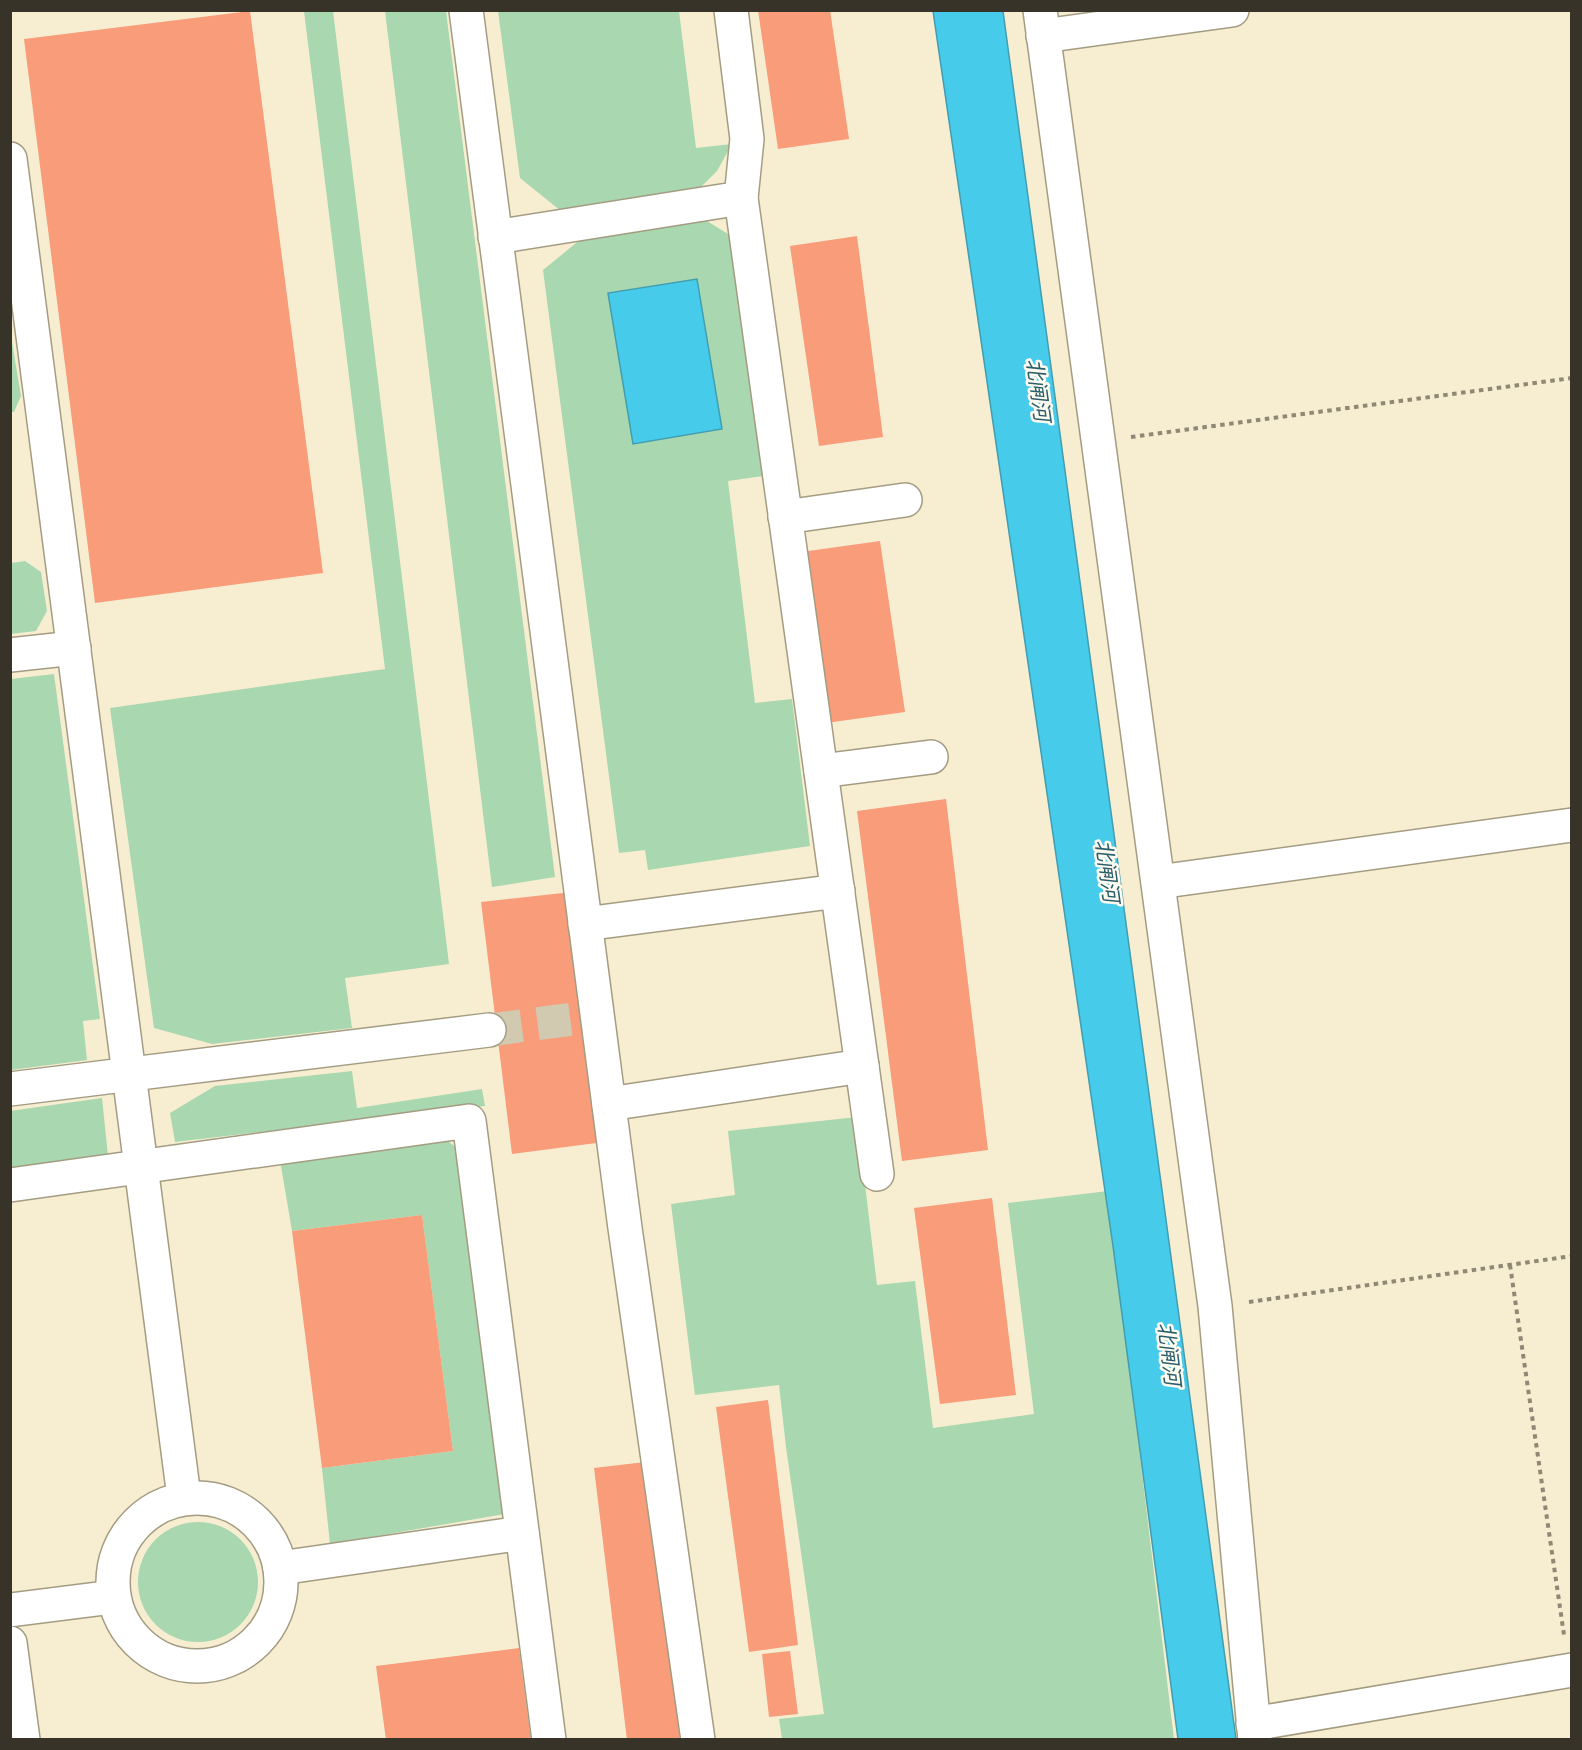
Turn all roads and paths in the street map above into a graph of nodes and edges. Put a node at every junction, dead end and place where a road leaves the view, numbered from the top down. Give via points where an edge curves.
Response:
1 (466, 10) edge
2 (731, 10) edge
3 (1232, 10) edge
4 (1042, 23) edge
5 (10, 159) edge
6 (741, 198) junction
7 (495, 237) junction
8 (1572, 378) edge
9 (1098, 441) junction
10 (905, 500) dead end
11 (785, 516) junction
12 (74, 648) junction
13 (10, 655) edge
14 (931, 757) dead end
15 (821, 771) junction
16 (1572, 825) edge
17 (1158, 882) junction
18 (838, 891) junction
19 (585, 924) junction
20 (489, 1030) tunnel mouth
21 (862, 1066) junction
22 (129, 1075) junction
23 (10, 1089) edge
24 (609, 1104) junction
25 (141, 1167) junction
26 (876, 1174) dead end
27 (10, 1185) edge
28 (1572, 1256) edge
29 (1510, 1264) junction
30 (1215, 1306) junction
31 (184, 1497) junction
32 (522, 1533) junction
33 (280, 1568) junction
34 (113, 1596) junction
35 (10, 1610) edge
36 (10, 1642) edge
37 (1570, 1670) edge
38 (1254, 1732) edge
39 (23, 1740) edge
40 (549, 1740) edge
41 (698, 1740) edge

1 - 7 street
2 - 6 street via 747,139
3 - 4 street
4 - 9 street
5 - 12 street
6 - 7 street
6 - 11 street
7 - 19 street
8 - 9 path
9 - 17 street
10 - 11 street
11 - 15 street
12 - 13 street
12 - 22 street
14 - 15 street
15 - 18 street
16 - 17 street
17 - 30 street
18 - 19 street
18 - 21 street
19 - 24 street
20 - 22 street
21 - 24 street
21 - 26 street
22 - 23 street
22 - 25 street
24 - 41 street
25 - 27 street
25 - 31 street
25 - 32 street via 469,1121
28 - 29 path
29 - 30 path
29 - 37 path
30 - 38 street
31 - 33 street via 210,1498 235,1506 249,1516 272,1543
31 - 34 street via 159,1506 137,1521 122,1542 113,1567
32 - 33 street
32 - 40 street
33 - 34 street via 280,1598 270,1625 251,1647 225,1662 196,1667 167,1662 142,1647 123,1624
34 - 35 street
36 - 39 street
37 - 38 street

